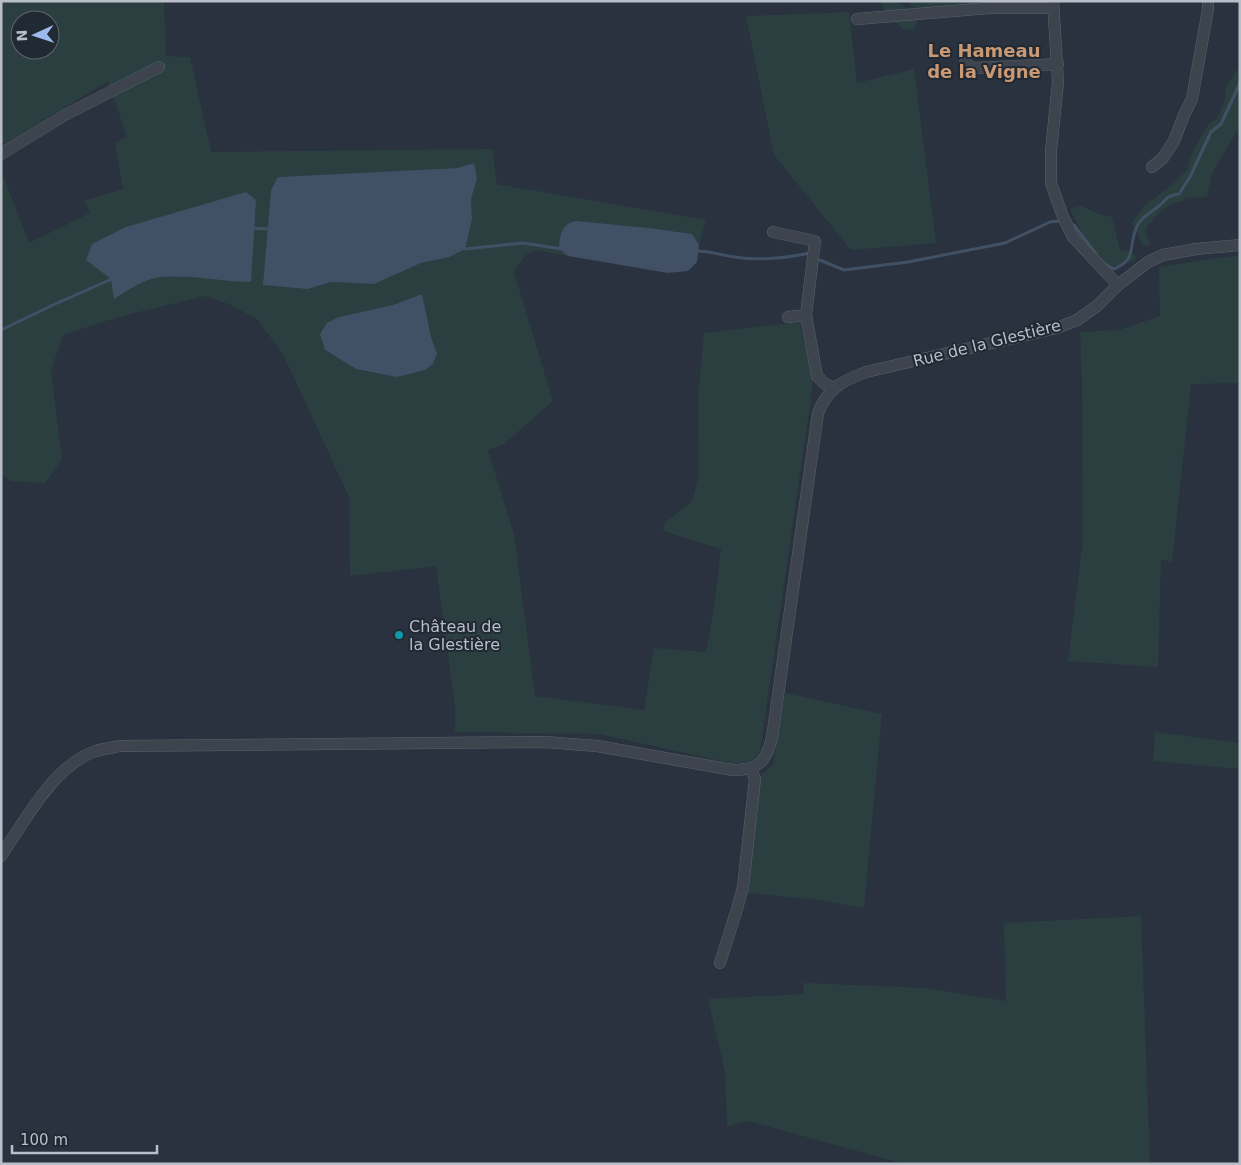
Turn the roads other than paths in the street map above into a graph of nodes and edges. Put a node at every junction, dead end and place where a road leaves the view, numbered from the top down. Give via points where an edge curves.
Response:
1 (1208, 1) edge
2 (1053, 4) edge
3 (857, 19) dead end
4 (965, 62) dead end
5 (1058, 64) junction
6 (159, 67) dead end
7 (1, 154) edge
8 (1152, 168) dead end
9 (773, 232) dead end
10 (1240, 245) edge
11 (1118, 284) junction
12 (806, 315) junction
13 (788, 317) dead end
14 (834, 388) junction
15 (751, 769) junction
16 (1, 856) edge
17 (720, 963) dead end

1 - 8 street via 1192,99 1174,141
2 - 3 street
2 - 5 street
4 - 5 street via 973,68
5 - 11 street via 1051,183 1073,238
6 - 7 street via 65,115
9 - 12 street via 815,241
10 - 11 street, Rue de la Glestière via 1163,255
11 - 14 street, Rue de la Glestière via 1097,306 1077,320 1057,328 866,372
12 - 13 street
12 - 14 street via 817,376
14 - 15 street, Rue de la Glestière via 818,413 772,738 768,754
15 - 16 street via 733,770 597,746 545,742 120,746 93,752 70,764 57,777
15 - 17 street via 756,779 742,887

